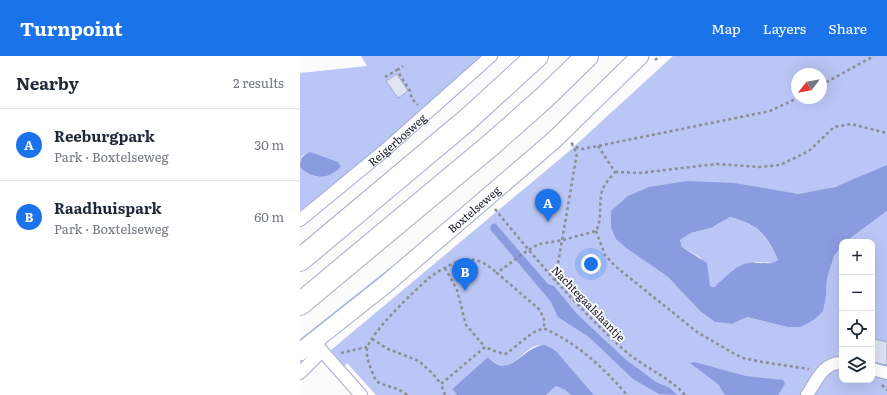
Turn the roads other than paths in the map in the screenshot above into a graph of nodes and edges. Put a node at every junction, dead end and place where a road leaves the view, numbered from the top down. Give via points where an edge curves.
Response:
1 (491, 56) edge
2 (537, 56) edge
3 (586, 56) edge
4 (640, 56) edge
5 (300, 220) edge
6 (300, 260) edge
7 (300, 304) edge
8 (318, 346) junction
9 (300, 352) edge
10 (839, 362) edge
11 (875, 370) edge
12 (300, 373) edge
13 (887, 373) edge
14 (361, 395) edge
15 (807, 395) edge

1 - 5 street, Reigerbosweg
2 - 6 highway via 461,125
3 - 7 highway via 492,144
4 - 8 street, Boxtelseweg via 554,140
8 - 9 street, Boxtelseweg
8 - 12 street, Boxtelseweg
8 - 14 street
10 - 15 street via 821,372
11 - 13 street

